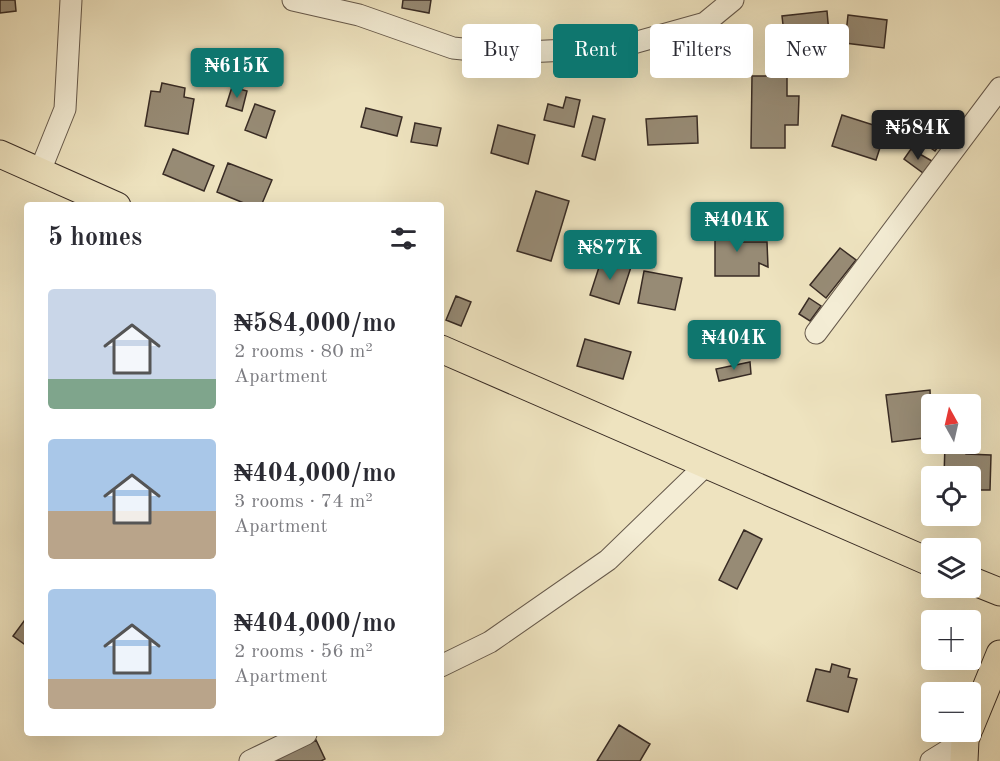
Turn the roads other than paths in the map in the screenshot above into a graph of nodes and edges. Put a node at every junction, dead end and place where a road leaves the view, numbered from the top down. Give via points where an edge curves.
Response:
1 (71, 0) edge
2 (293, 0) edge
3 (733, 0) edge
4 (1000, 88) edge
5 (0, 154) edge
6 (40, 171) junction
7 (108, 202) edge
8 (816, 333) dead end
9 (444, 350) edge
10 (705, 466) junction
11 (921, 558) edge
12 (981, 584) edge
13 (1000, 592) edge
14 (1000, 654) edge
15 (444, 665) edge
16 (981, 704) edge
17 (302, 736) edge
18 (964, 742) edge
19 (250, 761) edge
20 (931, 761) edge

1 - 6 street via 65,109
2 - 3 street via 359,15 453,48 502,53 569,51 637,42 705,23
4 - 8 street
5 - 6 main road
6 - 7 main road
9 - 10 main road
10 - 11 main road
10 - 15 street via 608,560 490,642
12 - 13 main road
14 - 16 main road
17 - 19 street
18 - 20 street

